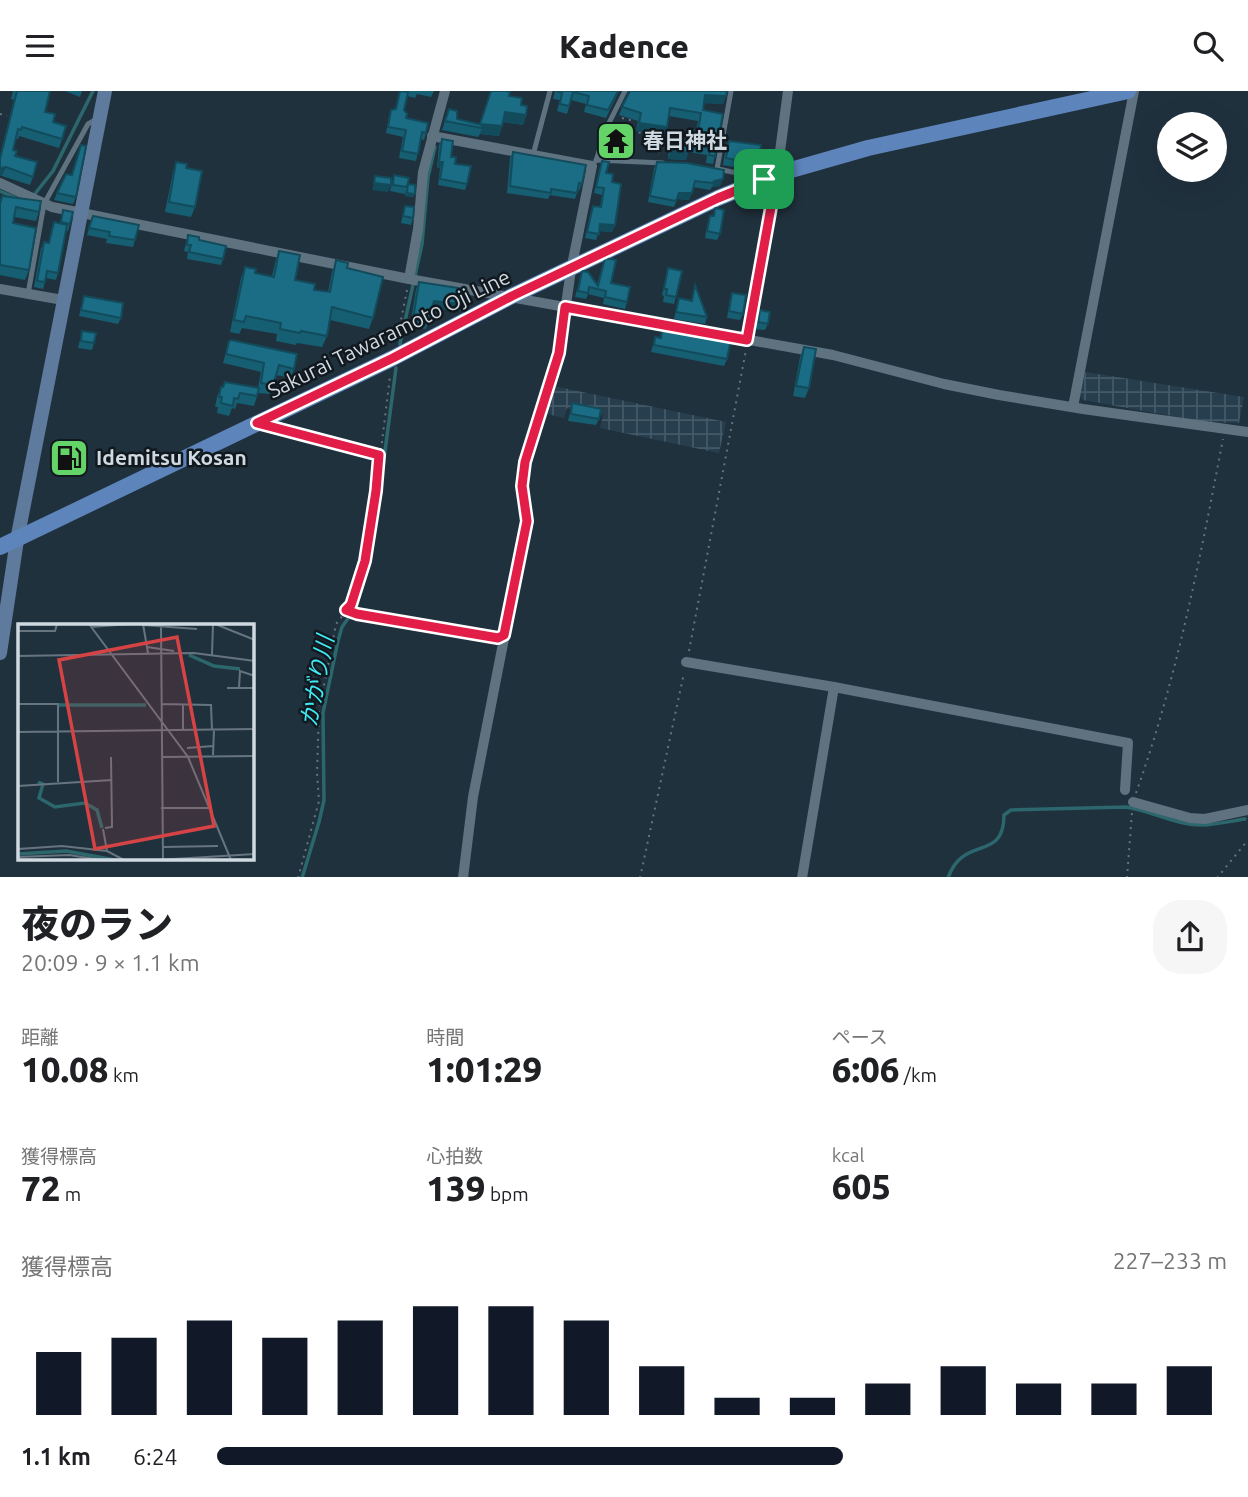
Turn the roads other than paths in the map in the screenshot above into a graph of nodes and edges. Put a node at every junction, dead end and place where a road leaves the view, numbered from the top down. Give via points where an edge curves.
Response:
1 (105, 91) edge
2 (445, 91) edge
3 (550, 91) edge
4 (625, 91) edge
5 (731, 91) edge
6 (788, 91) edge
7 (1128, 91) edge
8 (1134, 91) edge
9 (99, 118) junction
10 (432, 136) junction
11 (533, 155) junction
12 (594, 163) junction
13 (667, 163) edge
14 (708, 167) edge
15 (717, 169) junction
16 (771, 176) junction
17 (0, 183) edge
18 (44, 204) junction
19 (81, 213) junction
20 (571, 270) junction
21 (409, 279) junction
22 (0, 289) edge
23 (28, 294) junction
24 (512, 296) junction
25 (64, 300) junction
26 (565, 307) junction
27 (747, 340) junction
28 (1073, 407) junction
29 (1248, 432) edge
30 (17, 540) junction
31 (0, 547) edge
32 (0, 653) edge
33 (686, 662) road end
34 (834, 687) junction
35 (1125, 790) dead end
36 (1132, 807) road end
37 (1248, 810) edge
38 (463, 877) edge
39 (802, 877) edge

1 - 9 street
2 - 10 street
3 - 11 lane
4 - 12 lane
5 - 15 lane
6 - 16 street
7 - 16 main road, Sakurai Tawaramoto Oji Line via 868,148
8 - 28 street
9 - 18 lane via 88,124
9 - 19 street
10 - 11 street
10 - 21 street
11 - 12 street
12 - 13 lane
12 - 20 street
14 - 15 lane
15 - 16 lane
16 - 20 main road, Sakurai Tawaramoto Oji Line
16 - 27 lane
17 - 18 street
18 - 19 street
18 - 23 lane
19 - 21 street
19 - 25 street
20 - 24 main road, Sakurai Tawaramoto Oji Line
20 - 26 street
21 - 24 street
22 - 23 street
23 - 25 street
24 - 26 street
24 - 30 main road, Sakurai Tawaramoto Oji Line
25 - 30 street
26 - 27 street
26 - 38 street via 559,353 525,462 522,486 527,521 473,797
27 - 28 street
28 - 29 street
30 - 31 main road, Sakurai Tawaramoto Oji Line
30 - 32 street
33 - 34 street
34 - 35 street via 1128,743
34 - 39 street
36 - 37 street via 1190,818

